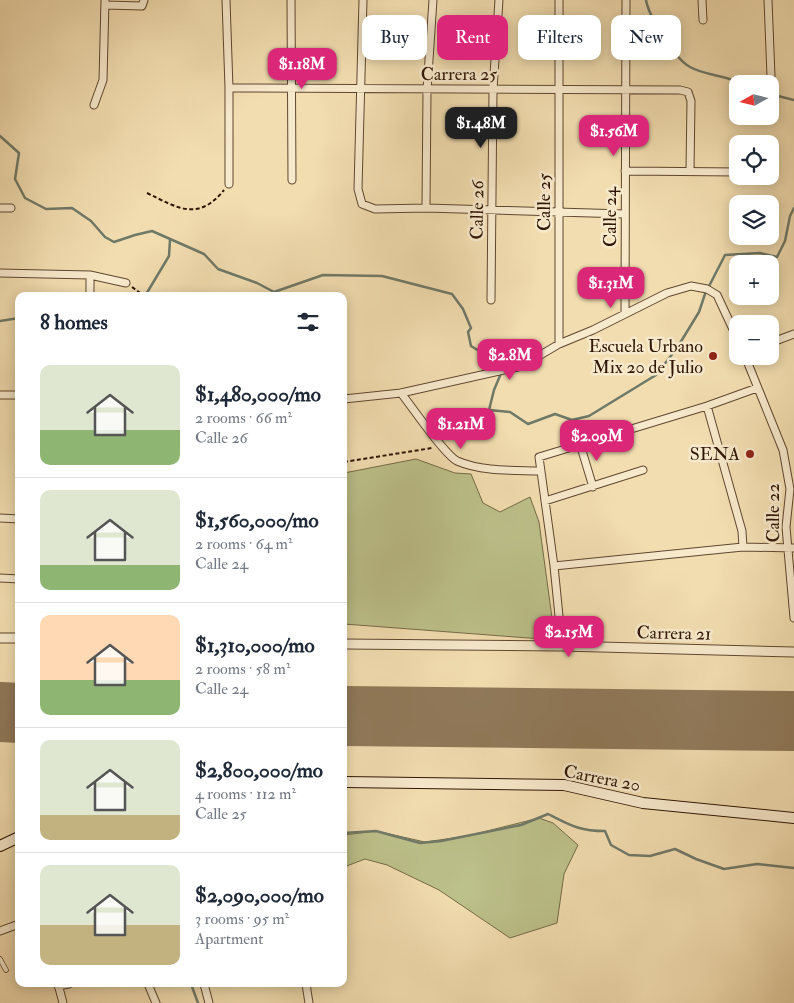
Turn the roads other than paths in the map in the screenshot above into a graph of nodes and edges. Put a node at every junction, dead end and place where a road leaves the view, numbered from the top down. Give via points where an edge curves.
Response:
1 (144, 0) edge
2 (226, 0) edge
3 (291, 0) edge
4 (363, 0) edge
5 (433, 0) edge
6 (499, 0) edge
7 (559, 0) edge
8 (626, 0) edge
9 (702, 0) edge
10 (768, 0) edge
11 (105, 2) edge
12 (703, 20) dead end
13 (770, 75) edge
14 (229, 88) junction
15 (362, 88) junction
16 (493, 88) junction
17 (291, 89) junction
18 (559, 89) junction
19 (427, 90) junction
20 (626, 90) junction
21 (94, 105) dead end
22 (625, 171) junction
23 (690, 171) junction
24 (729, 172) edge
25 (292, 180) dead end
26 (229, 184) road end
27 (0, 208) edge
28 (11, 208) dead end
29 (426, 208) junction
30 (492, 210) junction
31 (560, 213) junction
32 (624, 214) junction
33 (0, 273) edge
34 (90, 275) junction
35 (126, 282) road end
36 (90, 292) edge
37 (491, 300) dead end
38 (625, 314) junction
39 (729, 321) edge
40 (794, 334) edge
41 (779, 340) edge
42 (559, 344) junction
43 (749, 365) edge
44 (758, 388) junction
45 (401, 393) junction
46 (0, 395) edge
47 (15, 395) edge
48 (347, 399) edge
49 (707, 406) junction
50 (580, 444) junction
51 (643, 470) dead end
52 (540, 471) junction
53 (593, 487) junction
54 (545, 501) junction
55 (0, 518) edge
56 (15, 519) edge
57 (743, 547) junction
58 (791, 548) edge
59 (554, 566) junction
60 (0, 578) edge
61 (15, 579) edge
62 (794, 618) edge
63 (0, 638) edge
64 (15, 638) edge
65 (347, 644) edge
66 (562, 646) junction
67 (794, 652) edge
68 (347, 782) edge
69 (794, 818) edge
70 (15, 839) edge
71 (0, 846) edge
72 (15, 925) edge
73 (0, 930) edge
74 (0, 959) edge
75 (6, 970) dead end
76 (59, 987) edge
77 (149, 987) edge
78 (205, 987) edge
79 (306, 987) edge
80 (63, 1003) edge
81 (156, 1003) edge
82 (209, 1003) edge
83 (309, 1003) edge

1 - 11 street via 142,6
2 - 14 street
3 - 17 street
4 - 15 street
5 - 19 street
6 - 16 street, Calle 26
7 - 18 street, Calle 25
8 - 20 street, Calle 24
9 - 12 street
10 - 13 street
11 - 21 street via 103,80
14 - 17 street, Carrera 25
14 - 26 street
15 - 17 street, Carrera 25
15 - 19 street, Carrera 25
15 - 29 street via 358,189 362,204 375,209
16 - 18 street, Carrera 25
16 - 19 street, Carrera 25
16 - 30 street, Calle 26
17 - 25 street
18 - 20 street, Carrera 25
18 - 31 street, Calle 25
19 - 29 street
20 - 22 street, Calle 24
20 - 23 street, Carrera 25 via 688,92
22 - 23 street
22 - 32 street, Calle 24
23 - 24 street
27 - 28 street
29 - 30 street
30 - 31 street
30 - 37 street, Calle 26
31 - 32 street
31 - 42 street, Calle 25
32 - 38 street, Calle 24
33 - 34 street
34 - 35 street
34 - 36 street
38 - 39 street via 667,293 691,286 717,295
38 - 42 street
40 - 41 street
42 - 45 street via 522,366
43 - 44 street, Calle 22
44 - 49 street
44 - 58 street, Calle 22 via 784,450 790,489 786,527
45 - 48 street
45 - 52 street via 456,460 478,467
46 - 47 street
49 - 50 street
49 - 57 street via 742,531
50 - 52 street via 540,456
50 - 53 street
51 - 53 street
52 - 54 street
53 - 54 street
54 - 59 street
55 - 56 street
57 - 58 street
57 - 59 street
58 - 62 street, Calle 22
59 - 66 street
60 - 61 street
63 - 64 street
65 - 66 street, Carrera 21
66 - 67 street, Carrera 21
68 - 69 main road, Carrera 20 via 564,785 643,803
70 - 71 main road
72 - 73 street
74 - 75 lane
76 - 80 street
77 - 81 street
78 - 82 street
79 - 83 street

